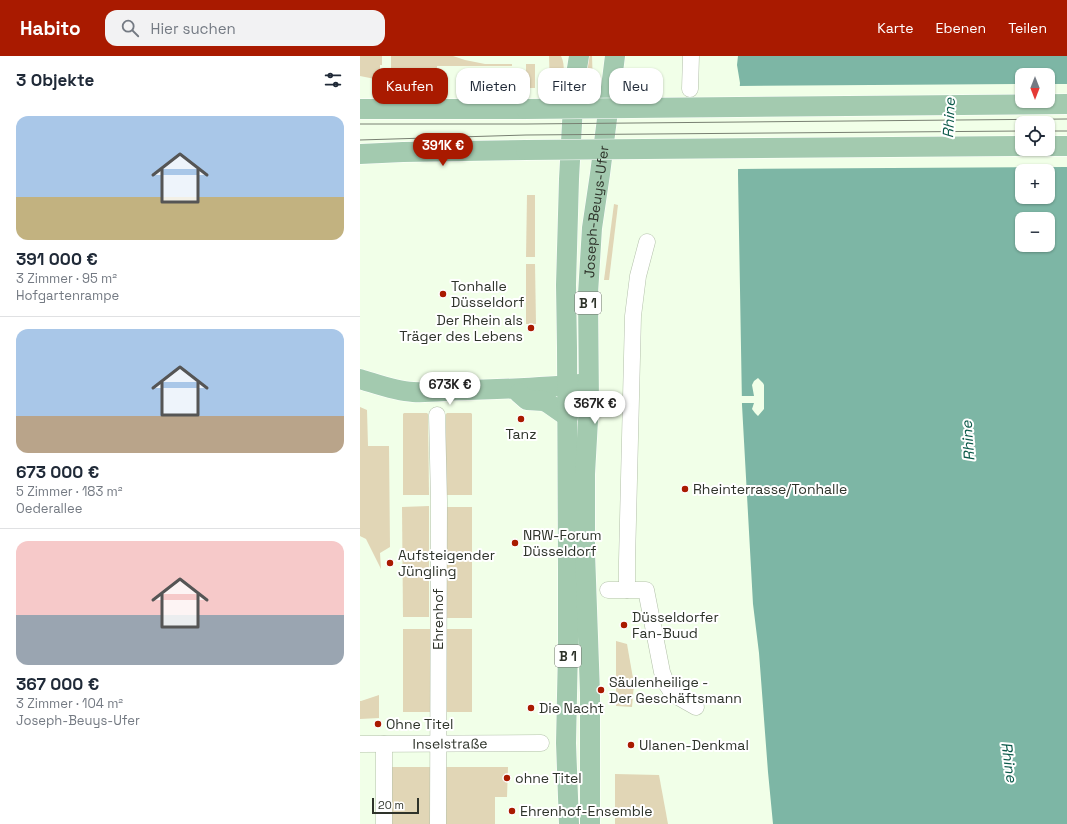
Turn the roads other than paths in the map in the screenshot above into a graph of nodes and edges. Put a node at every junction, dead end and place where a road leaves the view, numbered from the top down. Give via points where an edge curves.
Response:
1 (601, 56) edge
2 (615, 56) edge
3 (691, 56) edge
4 (575, 60) edge
5 (690, 90) dead end
6 (1067, 104) edge
7 (360, 109) edge
8 (1015, 146) edge
9 (1055, 146) edge
10 (1067, 146) edge
11 (360, 154) edge
12 (601, 163) junction
13 (647, 242) dead end
14 (588, 377) junction
15 (360, 379) edge
16 (567, 386) junction
17 (516, 389) junction
18 (437, 415) dead end
19 (568, 417) junction
20 (585, 474) junction
21 (608, 590) dead end
22 (627, 590) junction
23 (696, 707) dead end
24 (541, 743) dead end
25 (360, 744) edge
26 (384, 744) junction
27 (438, 744) junction
28 (384, 824) edge
29 (438, 824) edge
30 (569, 824) edge
31 (590, 824) edge

1 - 12 main road
2 - 12 main road, Joseph-Beuys-Ufer / B 1
3 - 5 street
4 - 16 main road, Joseph-Beuys-Ufer / B 1 via 566,285
6 - 7 main road, bridge
8 - 11 main road, bridge
9 - 10 main road
12 - 14 main road, Joseph-Beuys-Ufer / B 1 via 592,228 588,294
13 - 22 street via 638,276 633,316
14 - 16 main road via 582,384
14 - 20 main road, Joseph-Beuys-Ufer / B 1
15 - 17 main road via 412,392
16 - 17 main road
16 - 19 main road, Joseph-Beuys-Ufer / B 1
16 - 20 main road via 577,408
17 - 19 main road via 527,400 548,403
18 - 27 street, Ehrenhof
19 - 30 main road, Joseph-Beuys-Ufer / B 1 via 566,743
20 - 31 main road, Joseph-Beuys-Ufer / B 1
21 - 22 street
22 - 23 street via 646,590 662,672 667,685 673,694
24 - 27 street, Inselstraße
25 - 26 street, Inselstraße
26 - 27 street, Inselstraße
26 - 28 street
27 - 29 street, Ehrenhof

